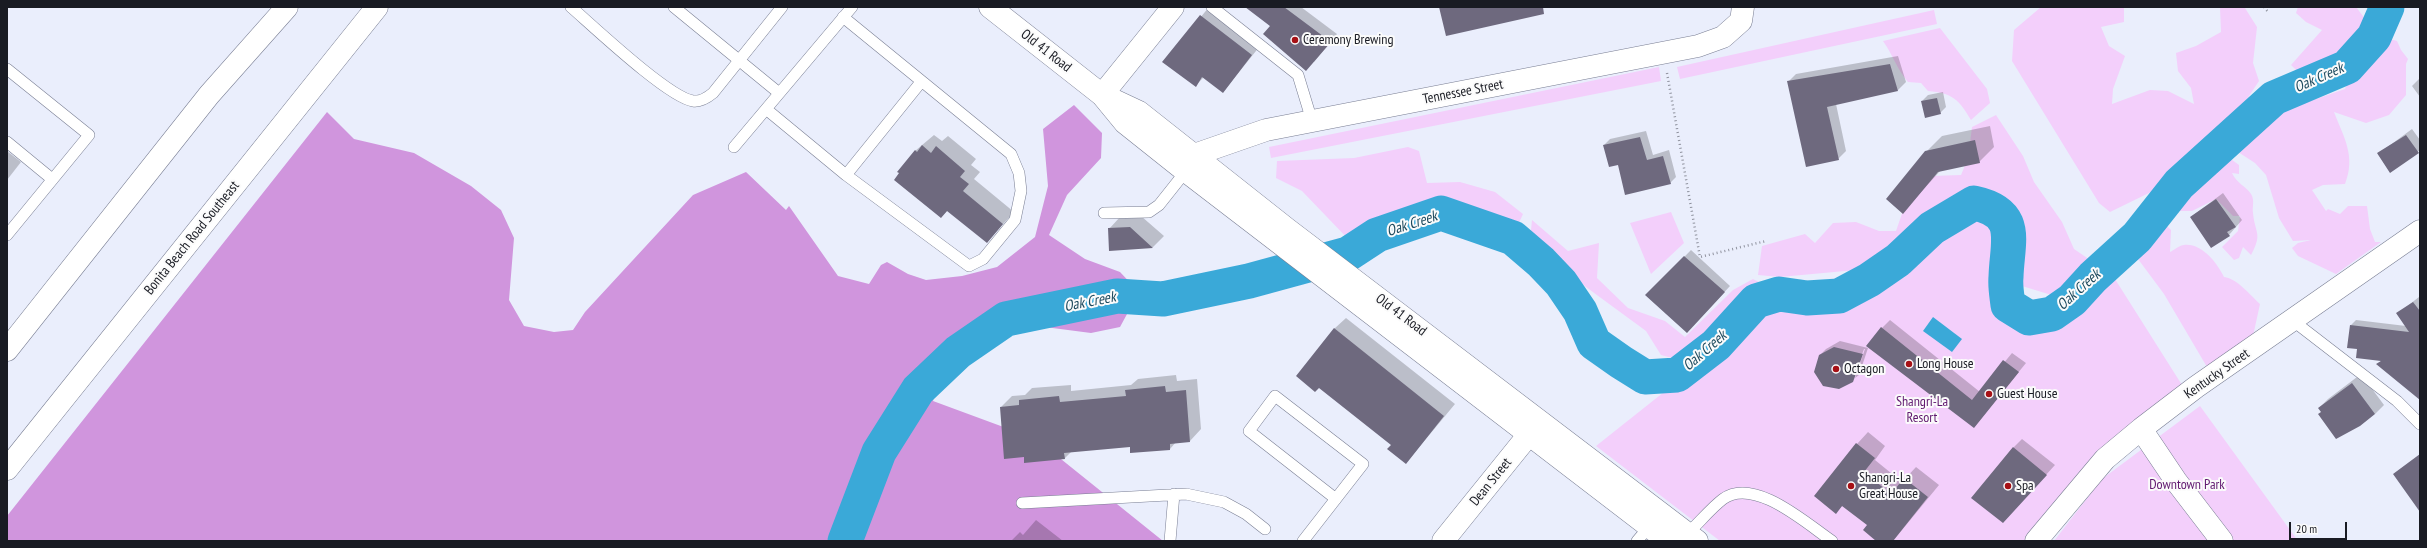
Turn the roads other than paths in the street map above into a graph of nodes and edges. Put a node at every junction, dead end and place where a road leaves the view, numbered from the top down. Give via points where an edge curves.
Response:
1 (286, 7) edge
2 (377, 7) edge
3 (571, 7) edge
4 (674, 7) edge
5 (782, 7) edge
6 (852, 7) edge
7 (990, 7) edge
8 (1172, 7) edge
9 (1212, 7) edge
10 (1742, 7) edge
11 (843, 17) junction
12 (740, 60) junction
13 (7, 69) edge
14 (921, 82) junction
15 (779, 93) junction
16 (1102, 95) junction
17 (766, 109) junction
18 (1312, 121) junction
19 (7, 142) edge
20 (734, 146) dead end
21 (1190, 163) junction
22 (846, 175) junction
23 (52, 179) junction
24 (1104, 213) dead end
25 (2420, 231) edge
26 (7, 235) edge
27 (2292, 320) junction
28 (7, 350) edge
29 (2420, 424) edge
30 (1535, 428) junction
31 (2141, 429) junction
32 (7, 469) edge
33 (1174, 494) junction
34 (1336, 499) junction
35 (1022, 503) dead end
36 (1265, 529) dead end
37 (1643, 534) edge
38 (1684, 539) edge
39 (1170, 541) edge
40 (1303, 541) edge
41 (1443, 541) edge
42 (1832, 541) edge
43 (2036, 541) edge
44 (2222, 541) edge

1 - 28 street via 209,95
2 - 32 street, Bonita Beach Road Southeast
3 - 12 lane via 665,87 694,101 703,100 712,94
4 - 12 lane
5 - 12 lane
6 - 11 lane
7 - 16 street, Old 41 Road
8 - 16 street
9 - 18 lane via 1298,75
10 - 18 street, Tennessee Street via 1741,21 1723,37 1664,53
11 - 14 lane
11 - 15 lane
12 - 15 lane
13 - 23 lane via 88,135
14 - 22 lane
14 - 22 lane via 1012,154 1019,173 1021,191 1015,220 983,259 969,266
15 - 17 lane
16 - 21 street, Old 41 Road via 1125,123
17 - 20 lane
17 - 22 lane
18 - 21 street, Tennessee Street via 1266,130
19 - 23 lane
21 - 24 lane via 1159,205 1149,212
21 - 30 street, Old 41 Road
23 - 26 lane
25 - 27 street, Kentucky Street
27 - 29 lane via 2397,401
27 - 31 street, Kentucky Street
30 - 37 street, Old 41 Road
30 - 38 street, Old 41 Road
30 - 41 street, Dean Street
31 - 43 street, Kentucky Street via 2105,459
31 - 44 street via 2176,481
33 - 35 lane
33 - 36 lane via 1224,502 1246,514
33 - 39 lane
34 - 34 lane via 1248,431 1275,396 1363,464
34 - 40 lane
37 - 38 street, Old 41 Road
38 - 42 lane via 1724,498 1742,493 1759,495 1784,507

